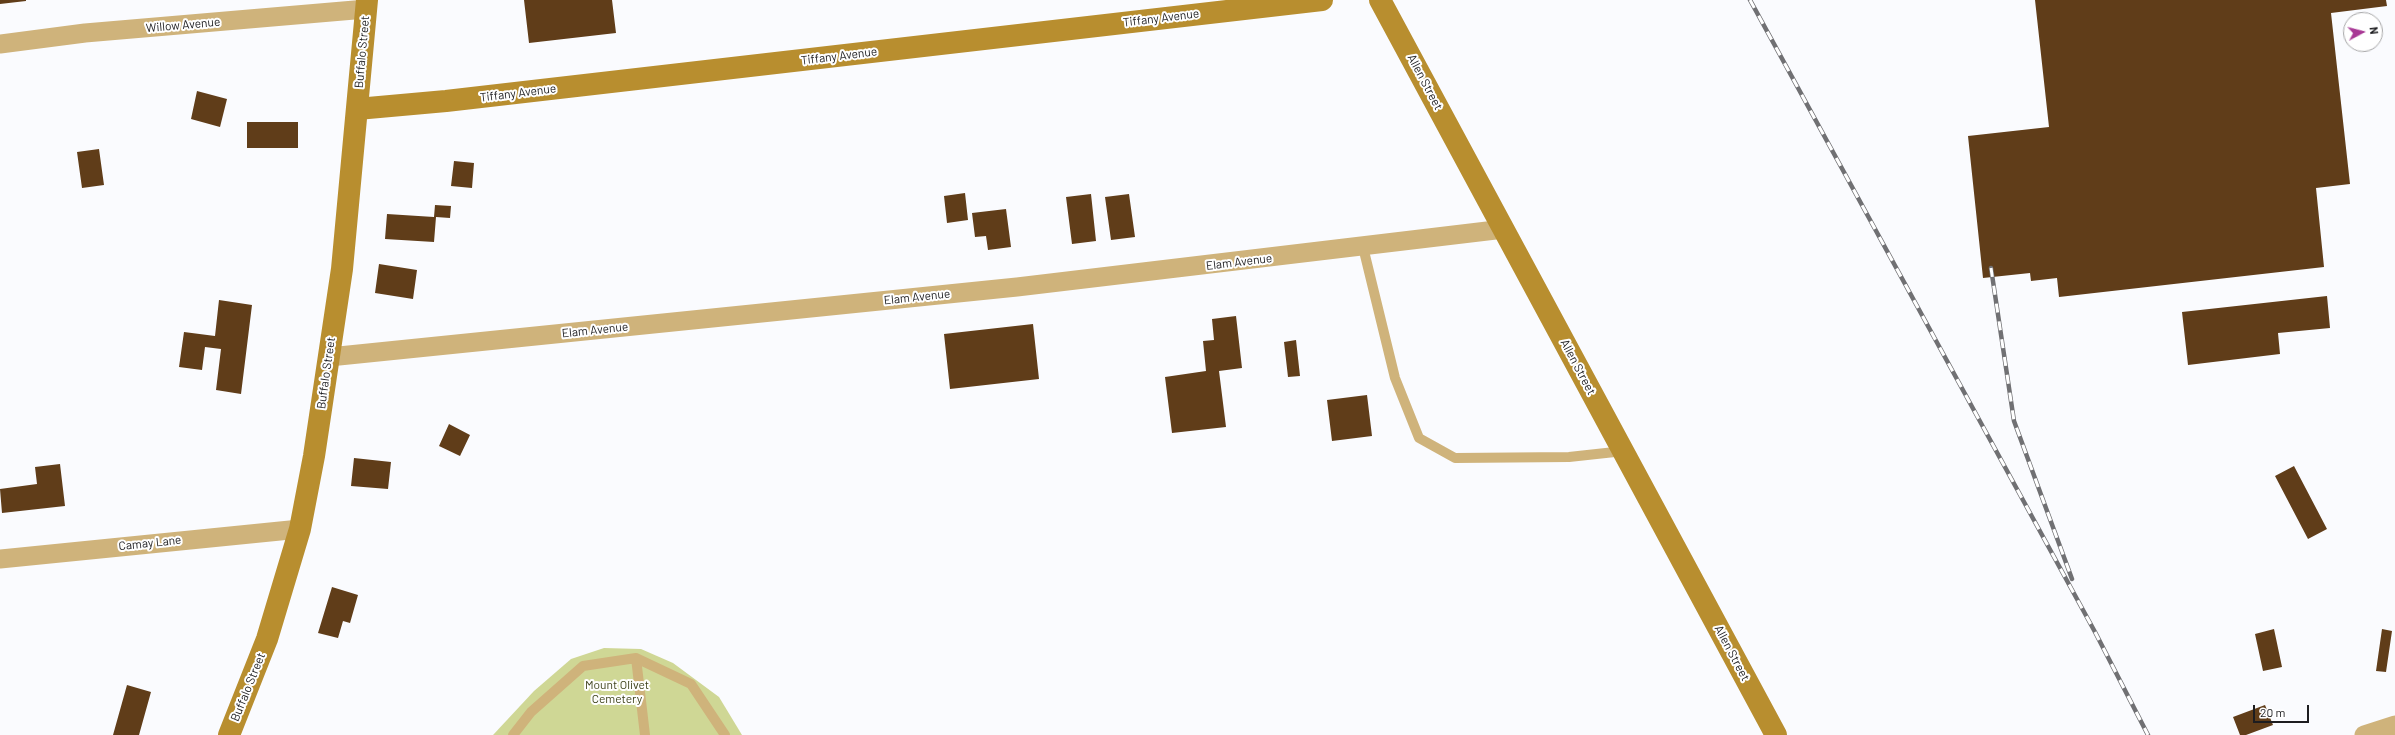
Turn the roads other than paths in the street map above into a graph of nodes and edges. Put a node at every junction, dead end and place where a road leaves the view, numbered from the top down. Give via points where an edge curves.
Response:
1 (1322, 0) edge
2 (1380, 0) edge
3 (367, 4) edge
4 (0, 44) edge
5 (357, 109) junction
6 (1504, 229) junction
7 (1364, 247) junction
8 (329, 357) junction
9 (1624, 451) junction
10 (300, 529) junction
11 (0, 559) edge
12 (636, 658) junction
13 (2395, 725) edge
14 (229, 735) edge
15 (513, 735) edge
16 (645, 735) edge
17 (724, 735) edge
18 (1776, 735) edge
19 (2364, 735) edge

1 - 5 street, Tiffany Avenue via 446,101
2 - 6 street, Allen Street
3 - 4 street, Willow Avenue
3 - 5 street, Buffalo Street
5 - 8 street, Buffalo Street via 342,269
6 - 7 street, Elam Avenue
6 - 9 street, Allen Street
7 - 8 street, Elam Avenue via 1017,287
7 - 9 lane via 1395,378 1419,438 1455,458 1569,457
8 - 10 street, Buffalo Street
9 - 18 street, Allen Street
10 - 11 street, Camay Lane
10 - 14 street, Buffalo Street via 267,639
12 - 15 lane via 583,666 531,712
12 - 16 lane
12 - 17 lane via 691,684
13 - 19 street

